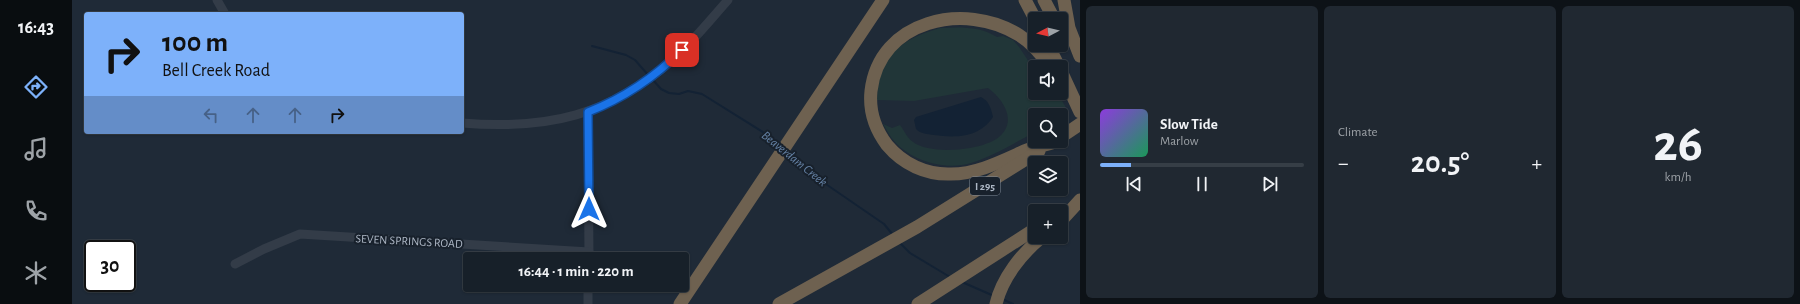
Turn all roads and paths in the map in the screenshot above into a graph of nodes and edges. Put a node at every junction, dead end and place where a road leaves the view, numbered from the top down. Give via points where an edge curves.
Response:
1 (217, 0) edge
2 (728, 0) edge
3 (883, 0) edge
4 (1025, 0) edge
5 (1044, 0) edge
6 (1064, 0) edge
7 (224, 12) edge
8 (1031, 12) edge
9 (1050, 12) edge
10 (1068, 45) edge
11 (1080, 56) edge
12 (1045, 60) edge
13 (1080, 68) edge
14 (1068, 86) edge
15 (1068, 96) edge
16 (588, 112) junction
17 (1080, 112) edge
18 (1080, 118) edge
19 (464, 123) edge
20 (1080, 124) edge
21 (1068, 132) edge
22 (1033, 148) edge
23 (1043, 148) edge
24 (1080, 200) edge
25 (1068, 208) edge
26 (1068, 213) edge
27 (1028, 234) edge
28 (1034, 244) edge
29 (548, 252) edge
30 (589, 252) edge
31 (235, 264) dead end
32 (588, 292) edge
33 (588, 304) edge
34 (680, 304) edge
35 (779, 304) edge
36 (918, 304) edge
37 (996, 304) edge

1 - 7 street
2 - 16 street via 675,57 631,92
3 - 34 highway
4 - 8 highway
5 - 9 highway
6 - 11 highway via 1069,28
10 - 13 highway
12 - 22 highway via 1031,45 1008,29 970,18 945,19 915,28 894,42 879,62 871,94 873,117 883,138 905,161 924,171 943,174 969,172
14 - 17 highway
15 - 18 highway
16 - 19 street via 553,122 534,124 489,126
16 - 30 street
20 - 21 highway, I 295
23 - 35 highway, I 295 via 918,227
24 - 25 highway
24 - 26 highway
27 - 36 highway
28 - 37 highway via 1005,280
29 - 31 street, SEVEN SPRINGS ROAD via 300,234
32 - 33 street

